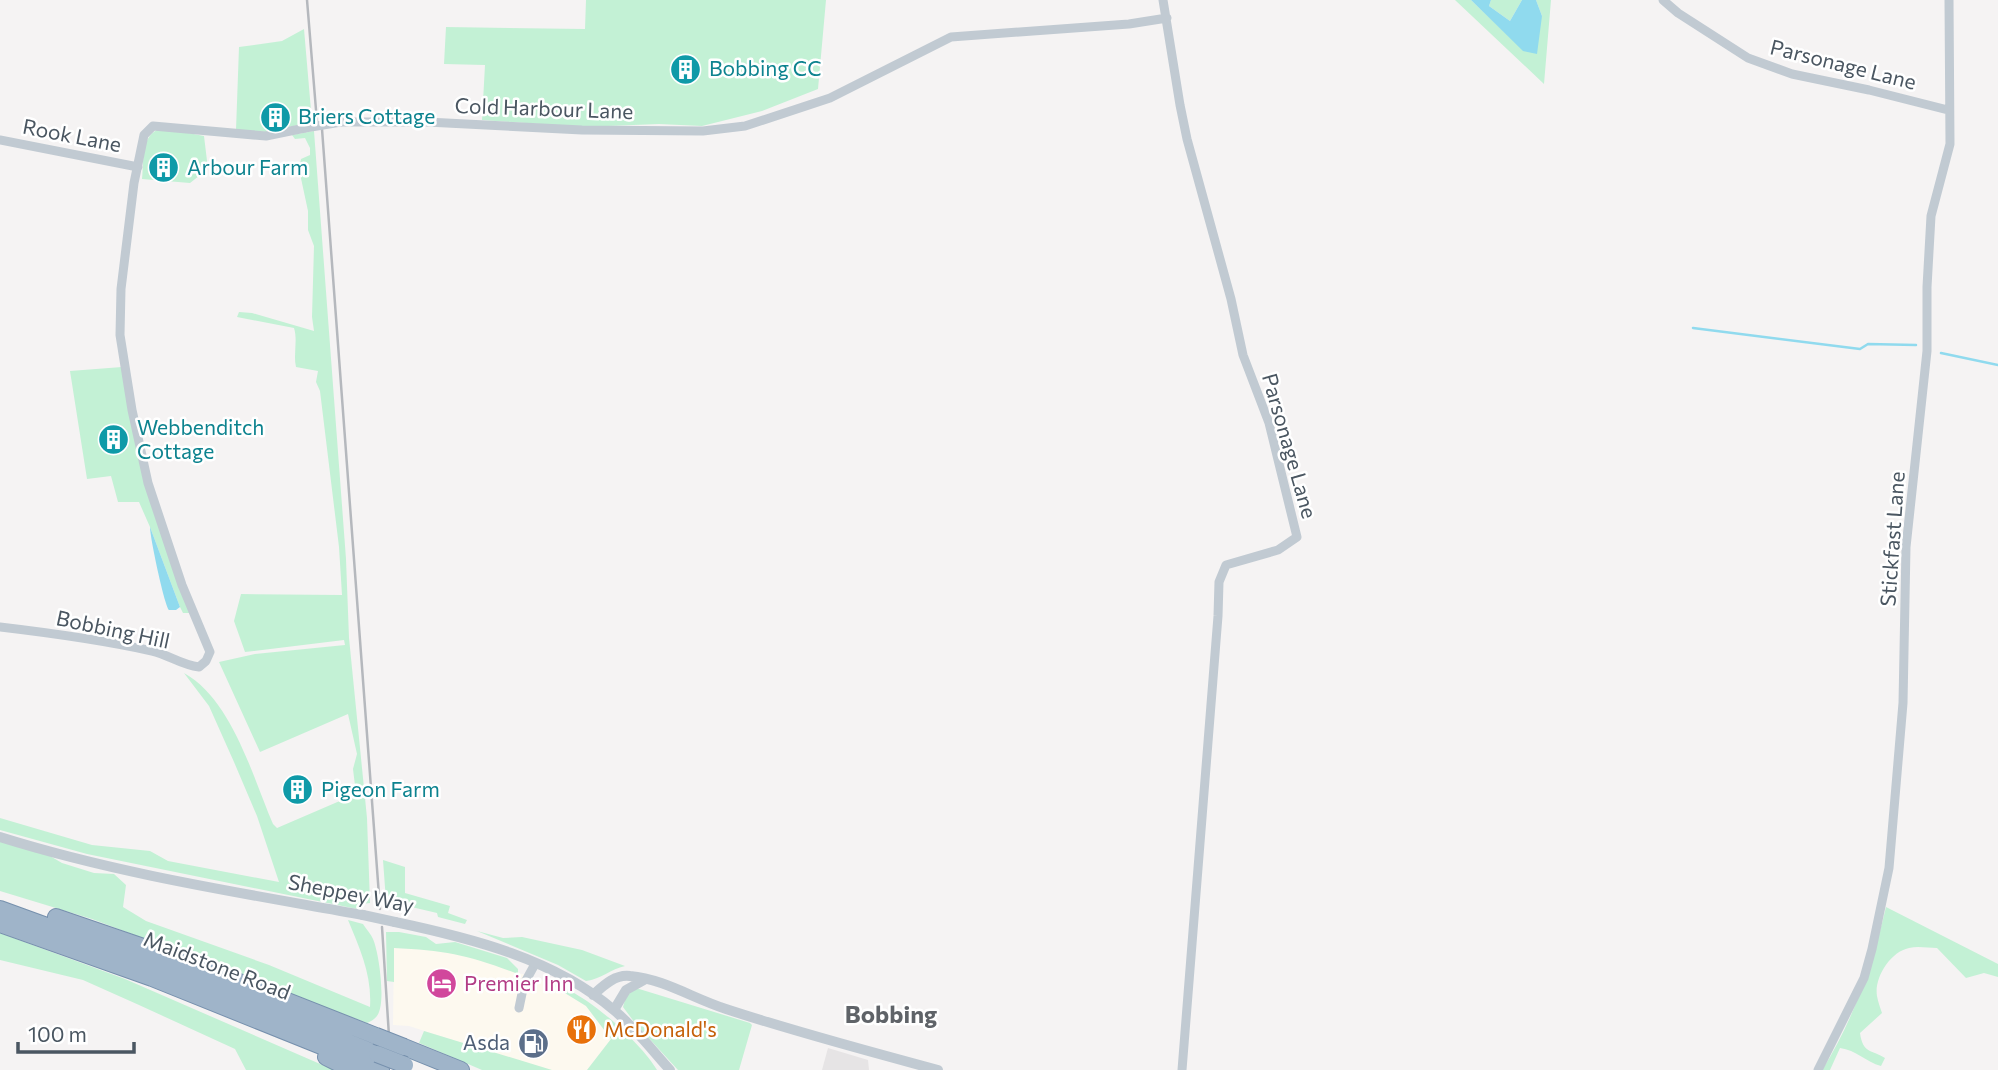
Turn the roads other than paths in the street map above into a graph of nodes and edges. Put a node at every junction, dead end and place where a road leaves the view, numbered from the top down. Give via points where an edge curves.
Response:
1 (1163, 0) edge
2 (1663, 0) edge
3 (1949, 0) edge
4 (1167, 18) junction
5 (1948, 110) junction
6 (0, 140) edge
7 (138, 167) junction
8 (0, 627) edge
9 (210, 652) joint
10 (0, 837) edge
11 (0, 900) edge
12 (0, 909) edge
13 (0, 924) edge
14 (535, 964) junction
15 (644, 980) junction
16 (593, 995) junction
17 (519, 1008) dead end
18 (614, 1010) junction
19 (273, 1025) junction
20 (379, 1064) edge
21 (665, 1067) edge
22 (410, 1068) edge
23 (352, 1070) edge
24 (461, 1070) edge
25 (938, 1070) edge
26 (1182, 1070) edge
27 (1818, 1070) edge

1 - 4 street, Parsonage Lane
2 - 5 street, Parsonage Lane via 1748,58 1791,74
3 - 5 street, Stickfast Lane
4 - 7 street, Cold Harbour Lane, bridge via 951,37 830,98 745,126 703,131 582,130 341,122 266,136 154,125 145,134
4 - 26 street, Parsonage Lane via 1187,139 1243,355 1269,424 1297,537 1278,550 1226,565 1219,582
5 - 27 street, Stickfast Lane via 1950,144 1931,216 1927,351 1906,547 1903,703 1889,868 1864,978
6 - 7 street, Rook Lane
7 - 9 street, Cold Harbour Lane via 121,289 123,360 148,482
8 - 9 street, Bobbing Hill via 157,652 187,666 199,667
10 - 14 street, Sheppey Way, bridge via 156,876 457,935
11 - 24 highway, bridge via 196,965
12 - 20 highway, Maidstone Road via 173,971
13 - 19 highway, Maidstone Road
14 - 16 street, Sheppey Way
14 - 17 street via 524,984
15 - 16 street via 623,976
15 - 18 street via 626,990
15 - 25 street via 780,1026
16 - 18 street, Sheppey Way
18 - 21 street, Sheppey Way
19 - 20 highway, Maidstone Road
19 - 23 highway via 292,1040
20 - 22 highway, Maidstone Road, bridge

